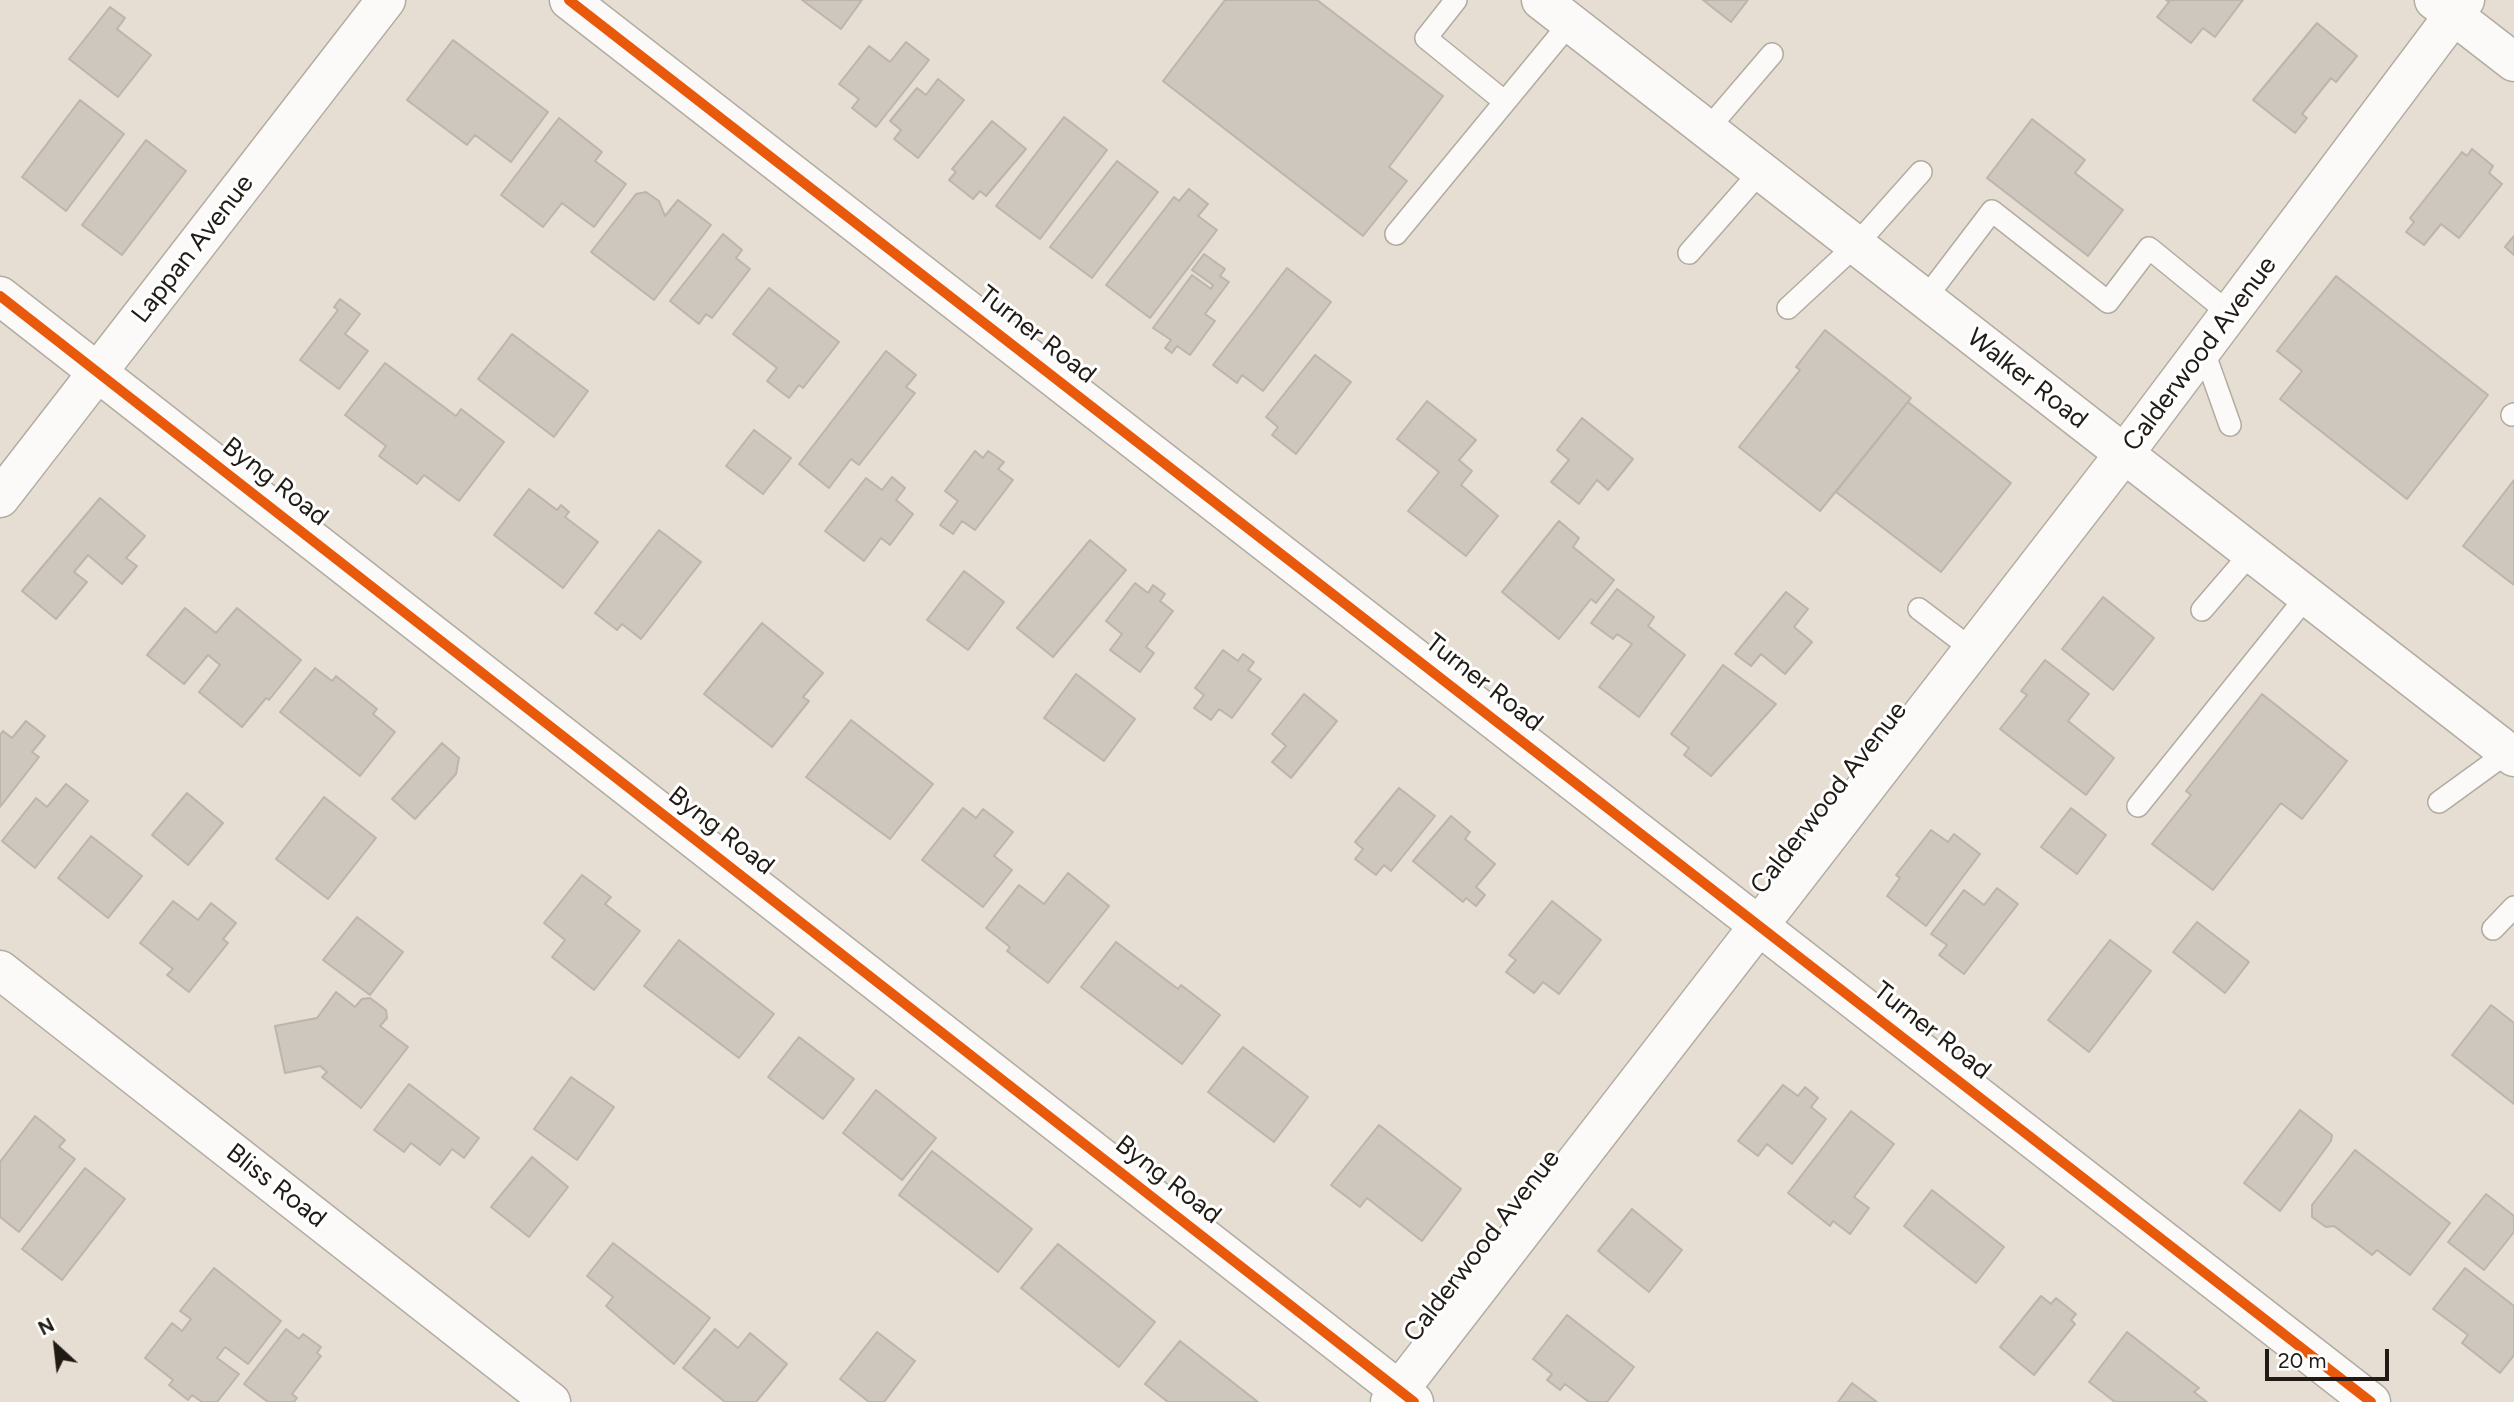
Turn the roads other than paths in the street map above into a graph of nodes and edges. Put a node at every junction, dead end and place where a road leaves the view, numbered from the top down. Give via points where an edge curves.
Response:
1 (386, 0) edge
2 (569, 0) edge
3 (1456, 0) edge
4 (1541, 0) edge
5 (2451, 5) edge
6 (1570, 23) junction
7 (1772, 54) dead end
8 (2514, 62) edge
9 (1505, 102) junction
10 (1707, 130) junction
11 (1761, 171) junction
12 (1921, 172) dead end
13 (1396, 234) dead end
14 (1856, 245) junction
15 (1689, 253) dead end
16 (0, 296) edge
17 (1925, 299) junction
18 (1788, 309) dead end
19 (2230, 314) junction
20 (2203, 349) junction
21 (97, 372) junction
22 (2230, 425) dead end
23 (2124, 454) junction
24 (0, 498) edge
25 (2251, 553) junction
26 (2307, 596) junction
27 (1919, 609) dead end
28 (2202, 610) dead end
29 (1973, 650) junction
30 (2511, 755) edge
31 (2439, 802) dead end
32 (2138, 806) dead end
33 (2514, 907) edge
34 (1759, 926) junction
35 (2493, 929) dead end
36 (0, 970) edge
37 (1401, 1398) edge
38 (551, 1402) edge
39 (2371, 1402) edge

1 - 21 street, Lappan Avenue
2 - 34 street, Turner Road
3 - 9 lane via 1426,38
4 - 6 street, Walker Road
5 - 8 street
5 - 19 street, Calderwood Avenue
6 - 9 lane
6 - 10 street, Walker Road
7 - 10 lane
9 - 13 lane
10 - 11 street, Walker Road
11 - 14 street, Walker Road
11 - 15 lane
12 - 14 lane
14 - 17 street, Walker Road
14 - 18 lane
16 - 21 street, Byng Road
17 - 19 lane via 1992,211 2108,302 2149,248
17 - 23 street, Walker Road
19 - 20 street, Calderwood Avenue
20 - 22 lane
20 - 23 street, Calderwood Avenue
21 - 24 street, Lappan Avenue
21 - 37 street, Byng Road
23 - 25 street, Walker Road
23 - 29 street, Calderwood Avenue
25 - 26 street, Walker Road
25 - 28 lane
26 - 30 street, Walker Road
26 - 32 lane
27 - 29 lane
29 - 34 street, Calderwood Avenue
30 - 31 lane
33 - 35 lane
34 - 37 street, Calderwood Avenue
34 - 39 street, Turner Road
36 - 38 street, Bliss Road

